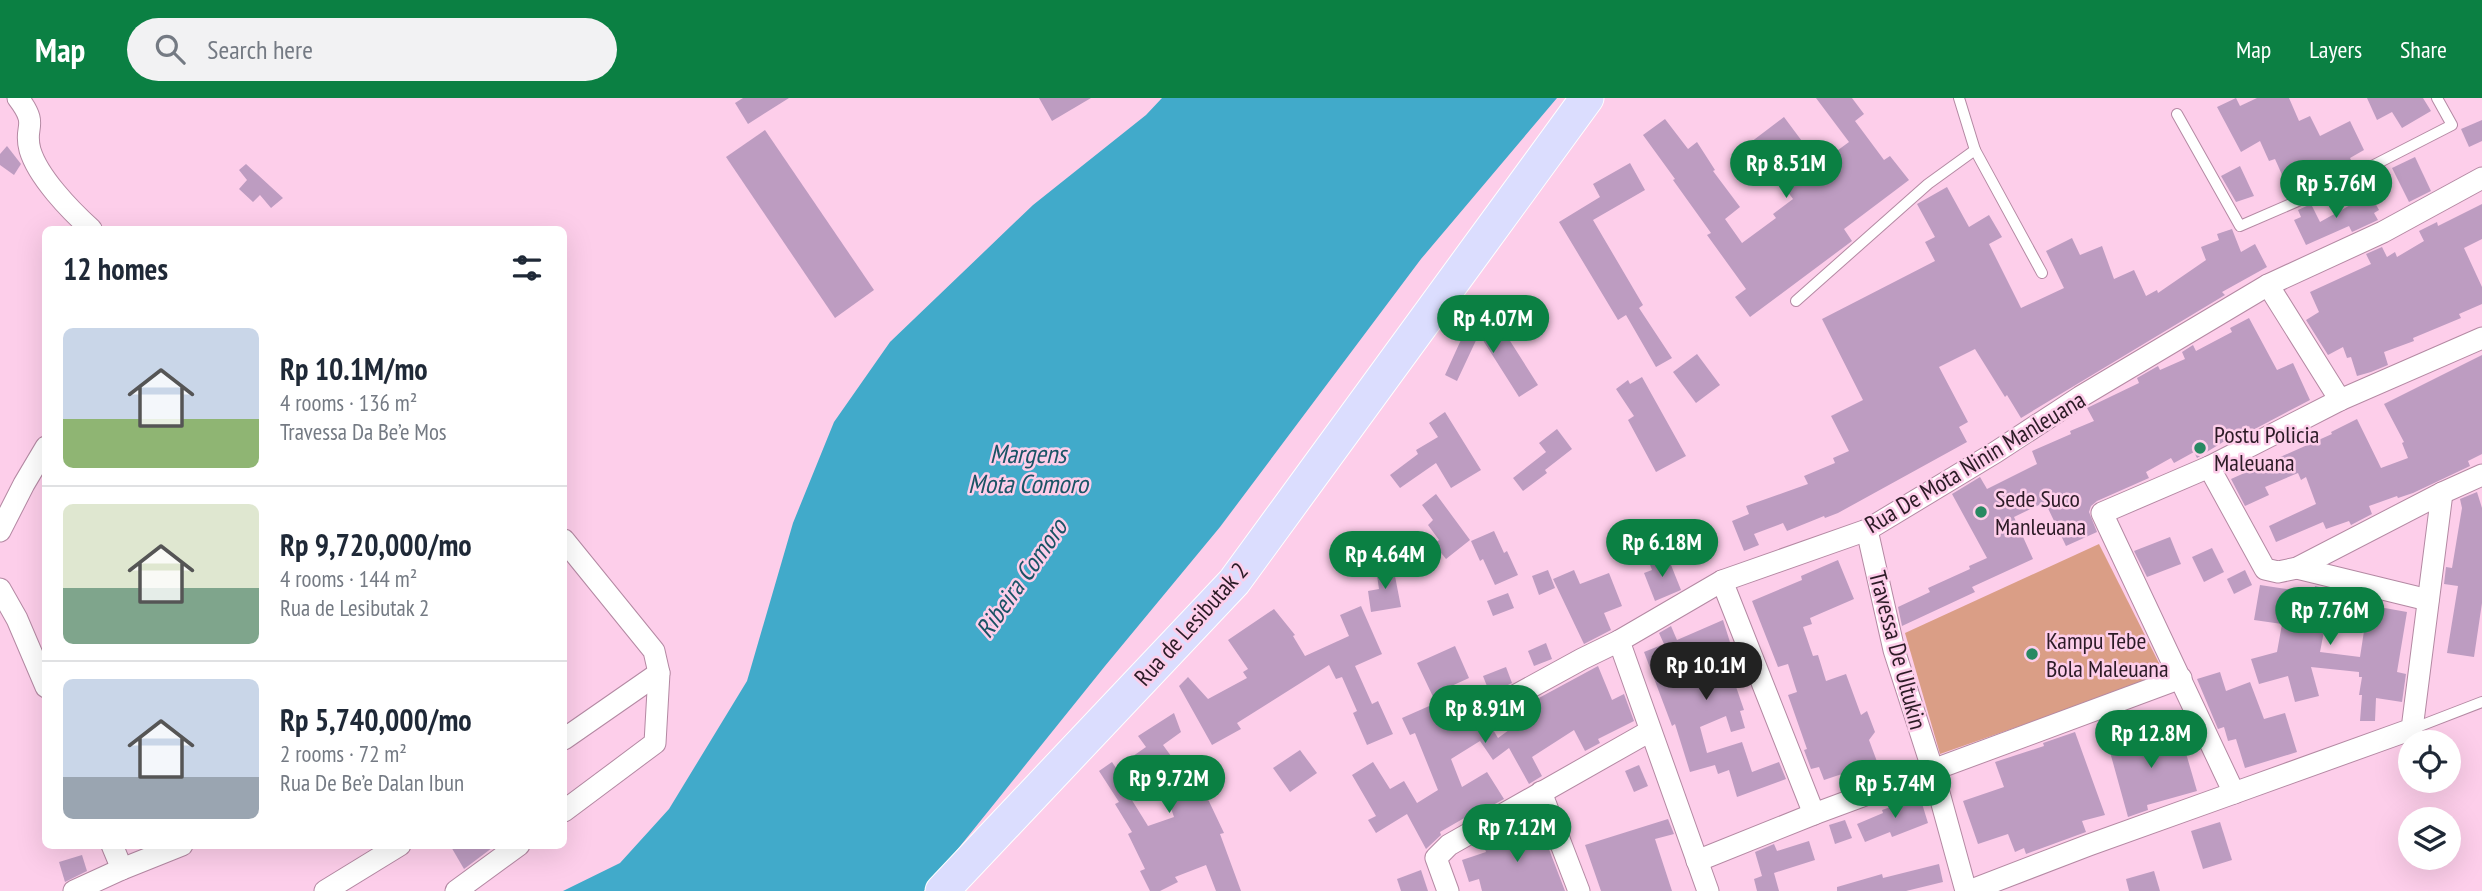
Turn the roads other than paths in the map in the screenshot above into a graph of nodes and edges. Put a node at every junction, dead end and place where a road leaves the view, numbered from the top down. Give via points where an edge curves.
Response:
1 (1587, 98) edge
2 (1959, 98) edge
3 (2437, 98) edge
4 (29, 102) edge
5 (2177, 114) dead end
6 (1975, 150) junction
7 (2482, 178) edge
8 (88, 226) edge
9 (2042, 273) dead end
10 (2268, 285) junction
11 (1796, 301) dead end
12 (2482, 338) edge
13 (2340, 400) junction
14 (42, 454) edge
15 (2209, 467) junction
16 (2482, 475) edge
17 (2442, 493) junction
18 (1867, 530) junction
19 (0, 531) edge
20 (567, 544) edge
21 (2297, 568) junction
22 (1722, 581) junction
23 (0, 589) edge
24 (2428, 600) junction
25 (1619, 641) junction
26 (659, 673) junction
27 (42, 678) edge
28 (2180, 678) junction
29 (2482, 702) edge
30 (1489, 710) dead end
31 (2412, 729) junction
32 (1650, 731) junction
33 (567, 737) edge
34 (1933, 771) junction
35 (1541, 792) junction
36 (2234, 793) junction
37 (567, 809) edge
38 (1814, 814) junction
39 (114, 849) edge
40 (172, 849) edge
41 (393, 849) edge
42 (514, 849) edge
43 (1697, 860) junction
44 (122, 869) junction
45 (74, 891) edge
46 (325, 891) edge
47 (456, 891) edge
48 (942, 891) edge
49 (1448, 891) edge
50 (1579, 891) edge
51 (1708, 891) edge
52 (1968, 891) edge

1 - 48 main road, Rua de Lesibutak 2 via 1234,582
2 - 6 lane
3 - 5 lane via 2452,125 2335,185 2240,226
4 - 8 street via 29,141 39,169
6 - 9 lane
6 - 11 lane via 1928,184
7 - 10 street, Rua De Mota Ninin Manleuana via 2382,232
10 - 13 street
10 - 18 street, Rua De Mota Ninin Manleuana
12 - 13 street
13 - 15 street
14 - 19 street
15 - 21 street via 2265,569
15 - 28 street via 2102,513
16 - 17 street
17 - 21 street
17 - 24 street
18 - 22 street, Rua De Mota Ninin Manleuana
18 - 34 street, Travessa De Ultukin via 1894,650
20 - 26 street via 654,651
21 - 24 street
22 - 25 street, Rua De Mota Ninin Manleuana
22 - 38 street
23 - 27 street
24 - 31 street
25 - 30 street, Rua De Mota Ninin Manleuana
25 - 32 street
26 - 33 street
26 - 37 street via 655,743
28 - 34 street
28 - 36 street
29 - 31 lane
31 - 36 street
32 - 35 street
32 - 43 street
34 - 38 street
34 - 52 street, Travessa De Ultukin
35 - 49 street via 1449,845 1436,858
35 - 50 street
36 - 52 street
38 - 43 street
39 - 44 street
40 - 44 street
41 - 46 street
42 - 47 street
43 - 51 street
44 - 45 street

